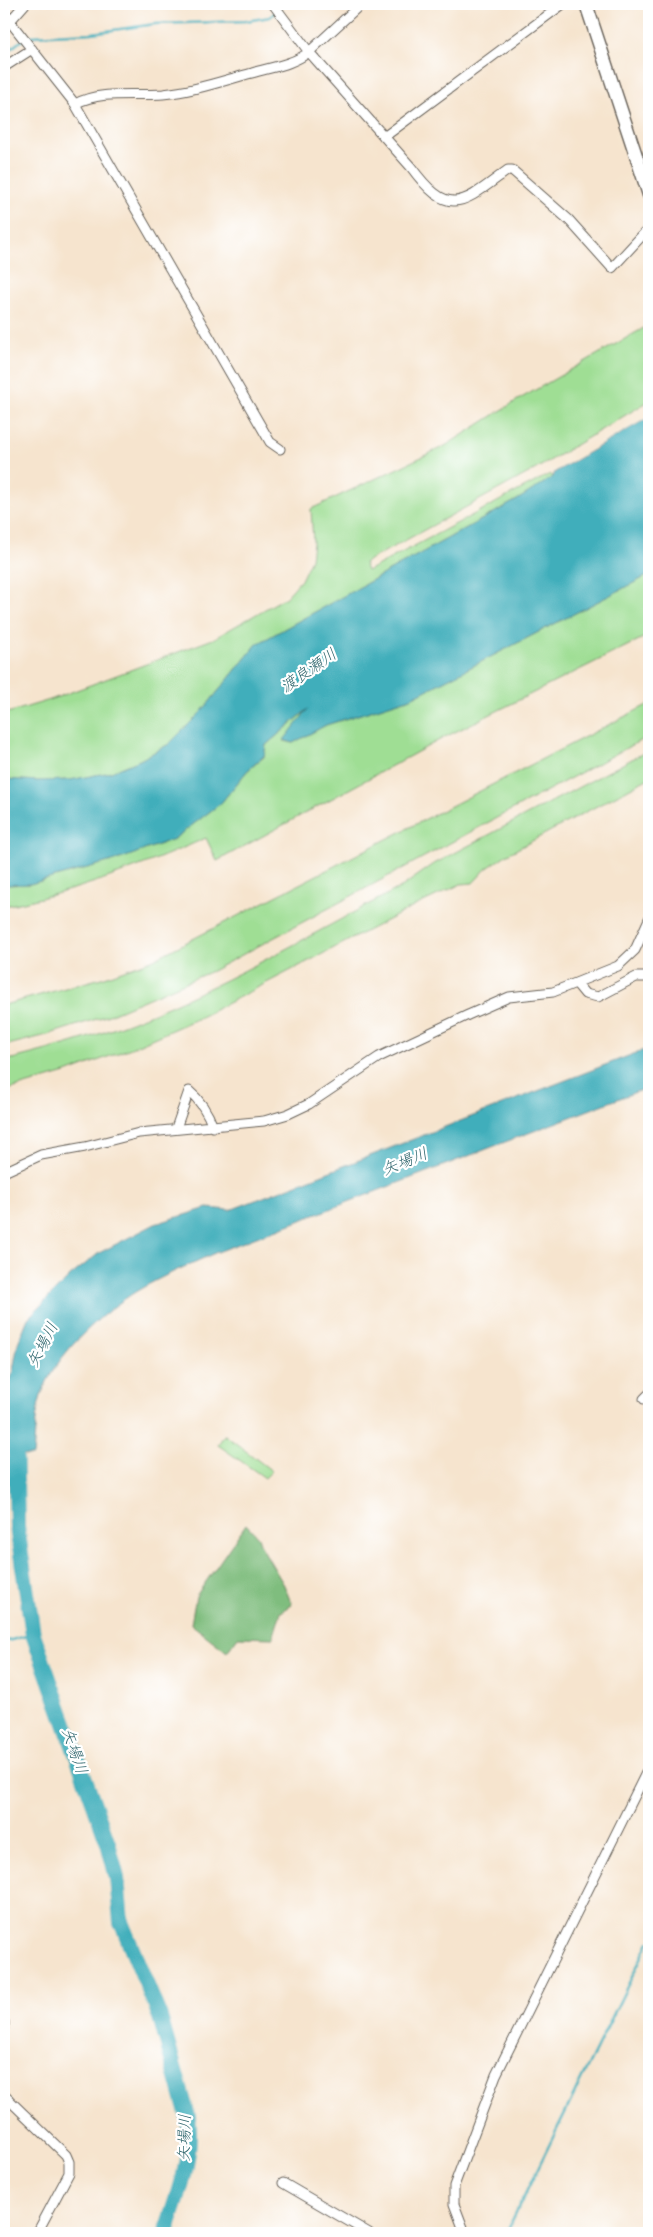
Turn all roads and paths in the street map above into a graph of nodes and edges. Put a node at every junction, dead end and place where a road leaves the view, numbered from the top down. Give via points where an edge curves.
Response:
1 (25, 4) edge
2 (273, 4) edge
3 (361, 4) edge
4 (563, 4) edge
5 (586, 4) edge
6 (7, 18) edge
7 (30, 47) junction
8 (309, 52) junction
9 (4, 67) edge
10 (76, 104) junction
11 (384, 137) junction
12 (649, 195) edge
13 (649, 228) edge
14 (280, 449) dead end
15 (649, 918) edge
16 (649, 977) edge
17 (576, 984) junction
18 (213, 1127) junction
19 (176, 1128) junction
20 (4, 1172) edge
21 (649, 1767) edge
22 (4, 2022) edge
23 (4, 2027) edge
24 (4, 2095) edge
25 (283, 2183) dead end
26 (37, 2233) edge
27 (369, 2233) edge
28 (465, 2233) edge

1 - 6 street
2 - 8 street
3 - 8 street
4 - 11 street
5 - 12 main road
6 - 7 street
7 - 9 street
7 - 10 street
8 - 10 street via 285,65 212,85 162,94 107,96
8 - 11 street
10 - 14 street via 270,442
11 - 13 street via 425,186 447,201 464,201 512,170 569,220 612,268
15 - 17 street via 635,950 624,961
16 - 17 street via 636,976 598,997 585,994
17 - 18 street via 553,992 508,997 468,1015 379,1057 309,1104 288,1114 264,1122
18 - 19 street
18 - 19 street via 197,1098 189,1091
19 - 20 street via 41,1155
21 - 28 street via 496,2075 478,2120 453,2194
22 - 23 street
24 - 26 street via 69,2162 69,2173
25 - 27 street

